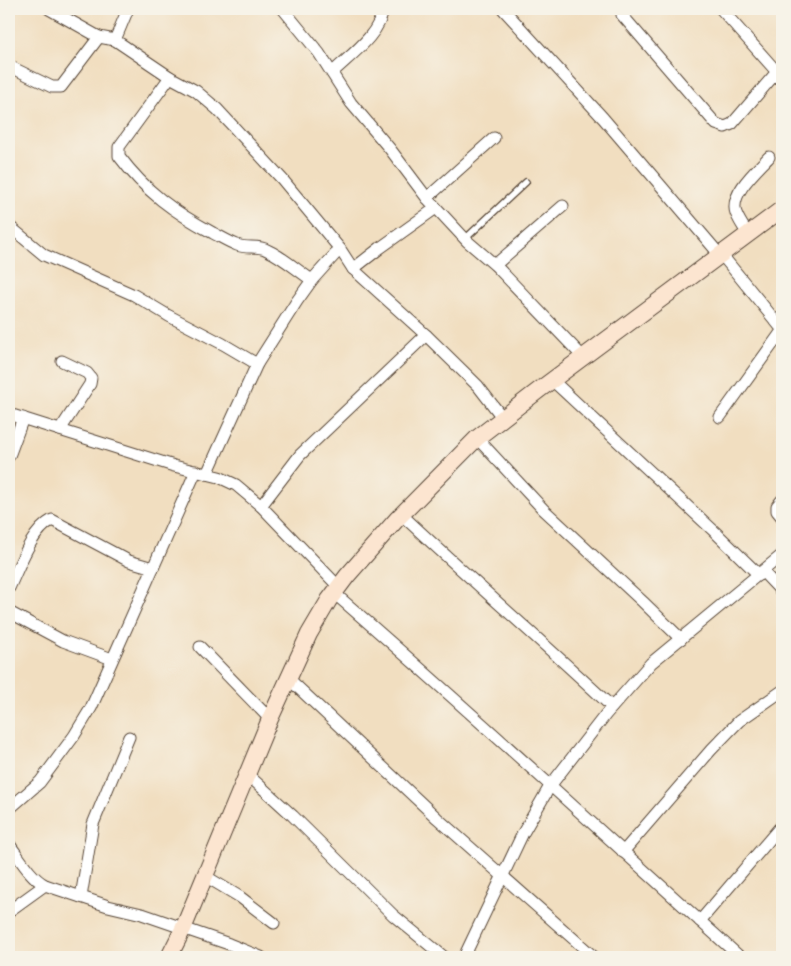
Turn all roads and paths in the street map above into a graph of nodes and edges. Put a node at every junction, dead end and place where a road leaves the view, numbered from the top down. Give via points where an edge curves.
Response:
1 (49, 9) edge
2 (128, 9) edge
3 (283, 9) edge
4 (383, 9) edge
5 (503, 9) edge
6 (721, 9) edge
7 (622, 15) dead end
8 (99, 38) junction
9 (115, 40) junction
10 (9, 66) edge
11 (779, 69) edge
12 (332, 73) junction
13 (170, 78) junction
14 (494, 138) dead end
15 (769, 158) dead end
16 (526, 182) dead end
17 (427, 198) junction
18 (563, 206) dead end
19 (436, 208) junction
20 (782, 209) edge
21 (9, 226) edge
22 (748, 234) junction
23 (464, 239) junction
24 (340, 249) junction
25 (720, 255) junction
26 (495, 265) junction
27 (353, 269) junction
28 (312, 280) junction
29 (782, 330) edge
30 (426, 336) junction
31 (583, 357) junction
32 (62, 361) dead end
33 (257, 364) junction
34 (552, 380) junction
35 (9, 414) edge
36 (502, 417) junction
37 (720, 417) dead end
38 (22, 418) junction
39 (60, 430) junction
40 (477, 438) junction
41 (9, 456) edge
42 (202, 473) junction
43 (782, 500) edge
44 (261, 506) junction
45 (402, 515) junction
46 (782, 517) edge
47 (782, 555) edge
48 (153, 568) junction
49 (761, 574) junction
50 (9, 588) edge
51 (337, 590) junction
52 (782, 592) edge
53 (9, 612) edge
54 (681, 639) junction
55 (200, 647) dead end
56 (112, 659) junction
57 (289, 679) junction
58 (782, 691) edge
59 (612, 707) junction
60 (270, 719) junction
61 (129, 737) dead end
62 (248, 774) junction
63 (550, 786) junction
64 (9, 809) edge
65 (782, 825) edge
66 (9, 844) edge
67 (623, 852) junction
68 (205, 876) junction
69 (503, 877) junction
70 (45, 884) junction
71 (81, 897) junction
72 (9, 912) edge
73 (700, 921) junction
74 (274, 923) dead end
75 (183, 929) junction
76 (169, 957) edge
77 (261, 957) edge
78 (444, 957) edge
79 (464, 957) edge
80 (594, 957) edge
81 (740, 957) edge

1 - 8 street
2 - 9 street
3 - 12 street
4 - 12 street via 378,25 368,38
5 - 25 street via 603,118
6 - 11 street
7 - 11 street via 716,124 725,127 732,124
8 - 9 street
8 - 10 street via 58,88
9 - 13 street
12 - 17 street
13 - 24 street via 196,91 218,109
13 - 28 street via 119,147 119,156 132,174 184,217 237,245 267,250
14 - 17 street
15 - 22 street via 736,198 735,212
16 - 23 lane
17 - 19 street
18 - 26 street
19 - 23 street
19 - 27 street
20 - 22 street
21 - 33 street via 44,254 134,295
22 - 25 street
23 - 26 street
24 - 27 street
24 - 28 street
25 - 29 street
25 - 31 street
26 - 31 street
27 - 30 street
28 - 33 street
29 - 37 street
30 - 36 street via 478,386
30 - 44 street via 300,456
31 - 34 street
32 - 39 street via 91,378
33 - 42 street
34 - 36 street
34 - 49 street
35 - 38 street
36 - 40 street
38 - 39 street
38 - 41 street
39 - 42 street
40 - 45 street
40 - 54 street via 543,510
42 - 44 street via 236,485
42 - 48 street
43 - 46 street via 777,511
44 - 51 street
45 - 51 street
45 - 59 street
47 - 49 street
48 - 50 street via 128,561 52,520 35,535
48 - 56 street
49 - 52 street
49 - 54 street
51 - 57 street via 309,634
51 - 63 street
53 - 56 street via 64,641
54 - 59 street via 651,663
55 - 60 street
56 - 64 street via 91,708 74,736 40,782
57 - 60 street
57 - 69 street
58 - 67 street via 739,722 711,750
59 - 63 street
60 - 62 street
61 - 71 street via 94,824
62 - 68 street
62 - 78 street via 393,915
63 - 67 street
63 - 69 street
65 - 73 street
66 - 70 street
67 - 73 street
68 - 74 street
68 - 75 street
69 - 79 street
69 - 80 street
70 - 71 street
70 - 72 street
71 - 75 street
73 - 81 street
75 - 76 street
75 - 77 street

